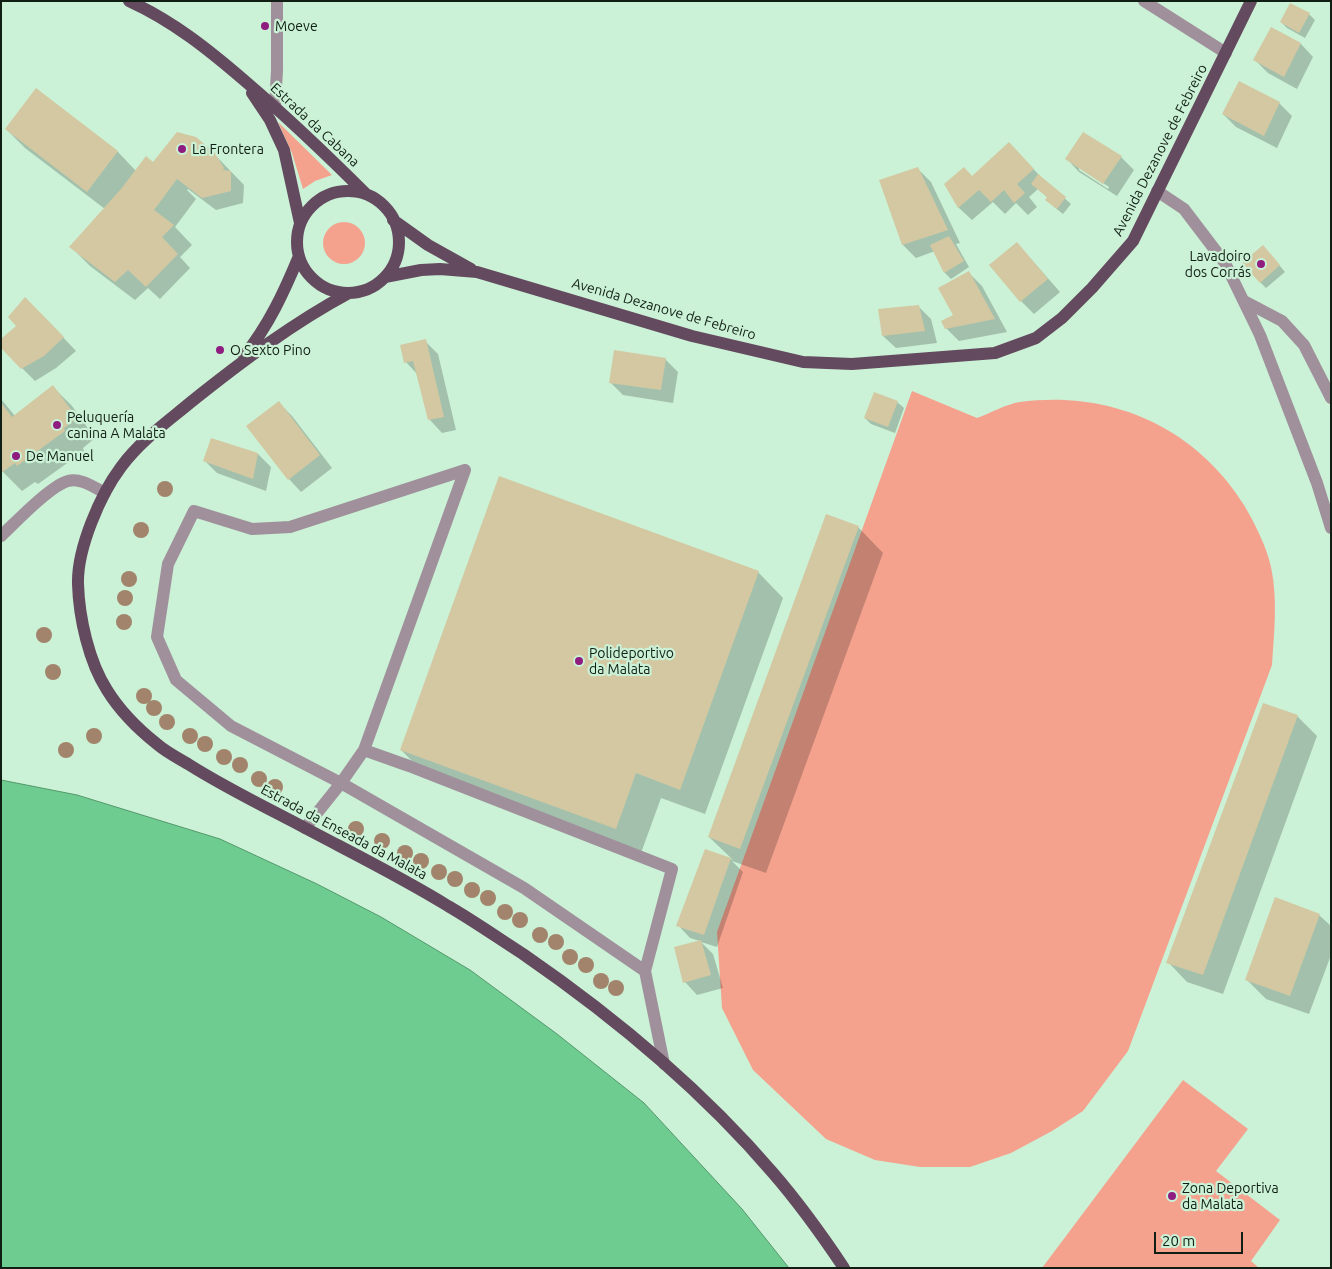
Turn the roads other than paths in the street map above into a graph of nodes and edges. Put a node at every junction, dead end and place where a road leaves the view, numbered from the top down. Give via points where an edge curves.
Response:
1 (129, 1) edge
2 (277, 1) edge
3 (1144, 1) edge
4 (1251, 1) edge
5 (1226, 53) junction
6 (243, 80) junction
7 (275, 107) junction
8 (1157, 191) junction
9 (366, 194) junction
10 (393, 220) junction
11 (300, 223) junction
12 (299, 256) junction
13 (477, 272) junction
14 (385, 276) junction
15 (349, 293) junction
16 (1244, 301) junction
17 (233, 369) junction
18 (1331, 398) edge
19 (105, 493) junction
20 (1331, 528) edge
21 (1, 536) edge
22 (364, 750) junction
23 (341, 784) junction
24 (304, 828) junction
25 (645, 971) junction
26 (664, 1064) junction
27 (844, 1268) edge

1 - 6 main road, Estrada da Cabana via 188,35
2 - 7 street
3 - 5 street
4 - 5 main road, Avenida Dezanove de Febreiro
5 - 8 main road, Avenida Dezanove de Febreiro
6 - 7 main road, Estrada da Cabana
6 - 11 main road, Estrada da Cabana via 279,136
7 - 9 main road, Estrada da Cabana
8 - 13 main road, Avenida Dezanove de Febreiro via 1132,241 1092,288 1036,338 995,353 852,364 804,362 692,336
8 - 16 street via 1184,209 1225,263
9 - 10 main road via 382,205
9 - 11 main road via 341,191 327,195 308,210
10 - 13 main road, Avenida Dezanove de Febreiro via 428,245
10 - 14 main road via 398,233 397,253
11 - 12 main road
12 - 15 main road via 310,276 320,284 330,290
12 - 17 main road, Estrada da Enseada da Malata via 271,318
13 - 14 main road, Avenida Dezanove de Febreiro via 440,269
14 - 15 main road via 368,288
15 - 17 main road, Estrada da Enseada da Malata via 309,316
16 - 18 street via 1282,321 1304,345
16 - 20 street via 1260,334
17 - 19 main road, Estrada da Enseada da Malata via 148,437 121,466
19 - 21 street via 80,481 69,480 49,492
19 - 24 main road, Estrada da Enseada da Malata via 83,550 78,582 83,627 106,689 129,719 160,747
22 - 23 street
22 - 23 street via 466,470 290,527 252,529 194,511 168,564 157,637 176,680 231,726
22 - 25 street via 672,870
23 - 24 street
23 - 25 street via 524,888
24 - 26 main road, Estrada da Enseada da Malata via 448,905 604,1014
25 - 26 street
26 - 27 main road, Estrada da Enseada da Malata via 773,1173

